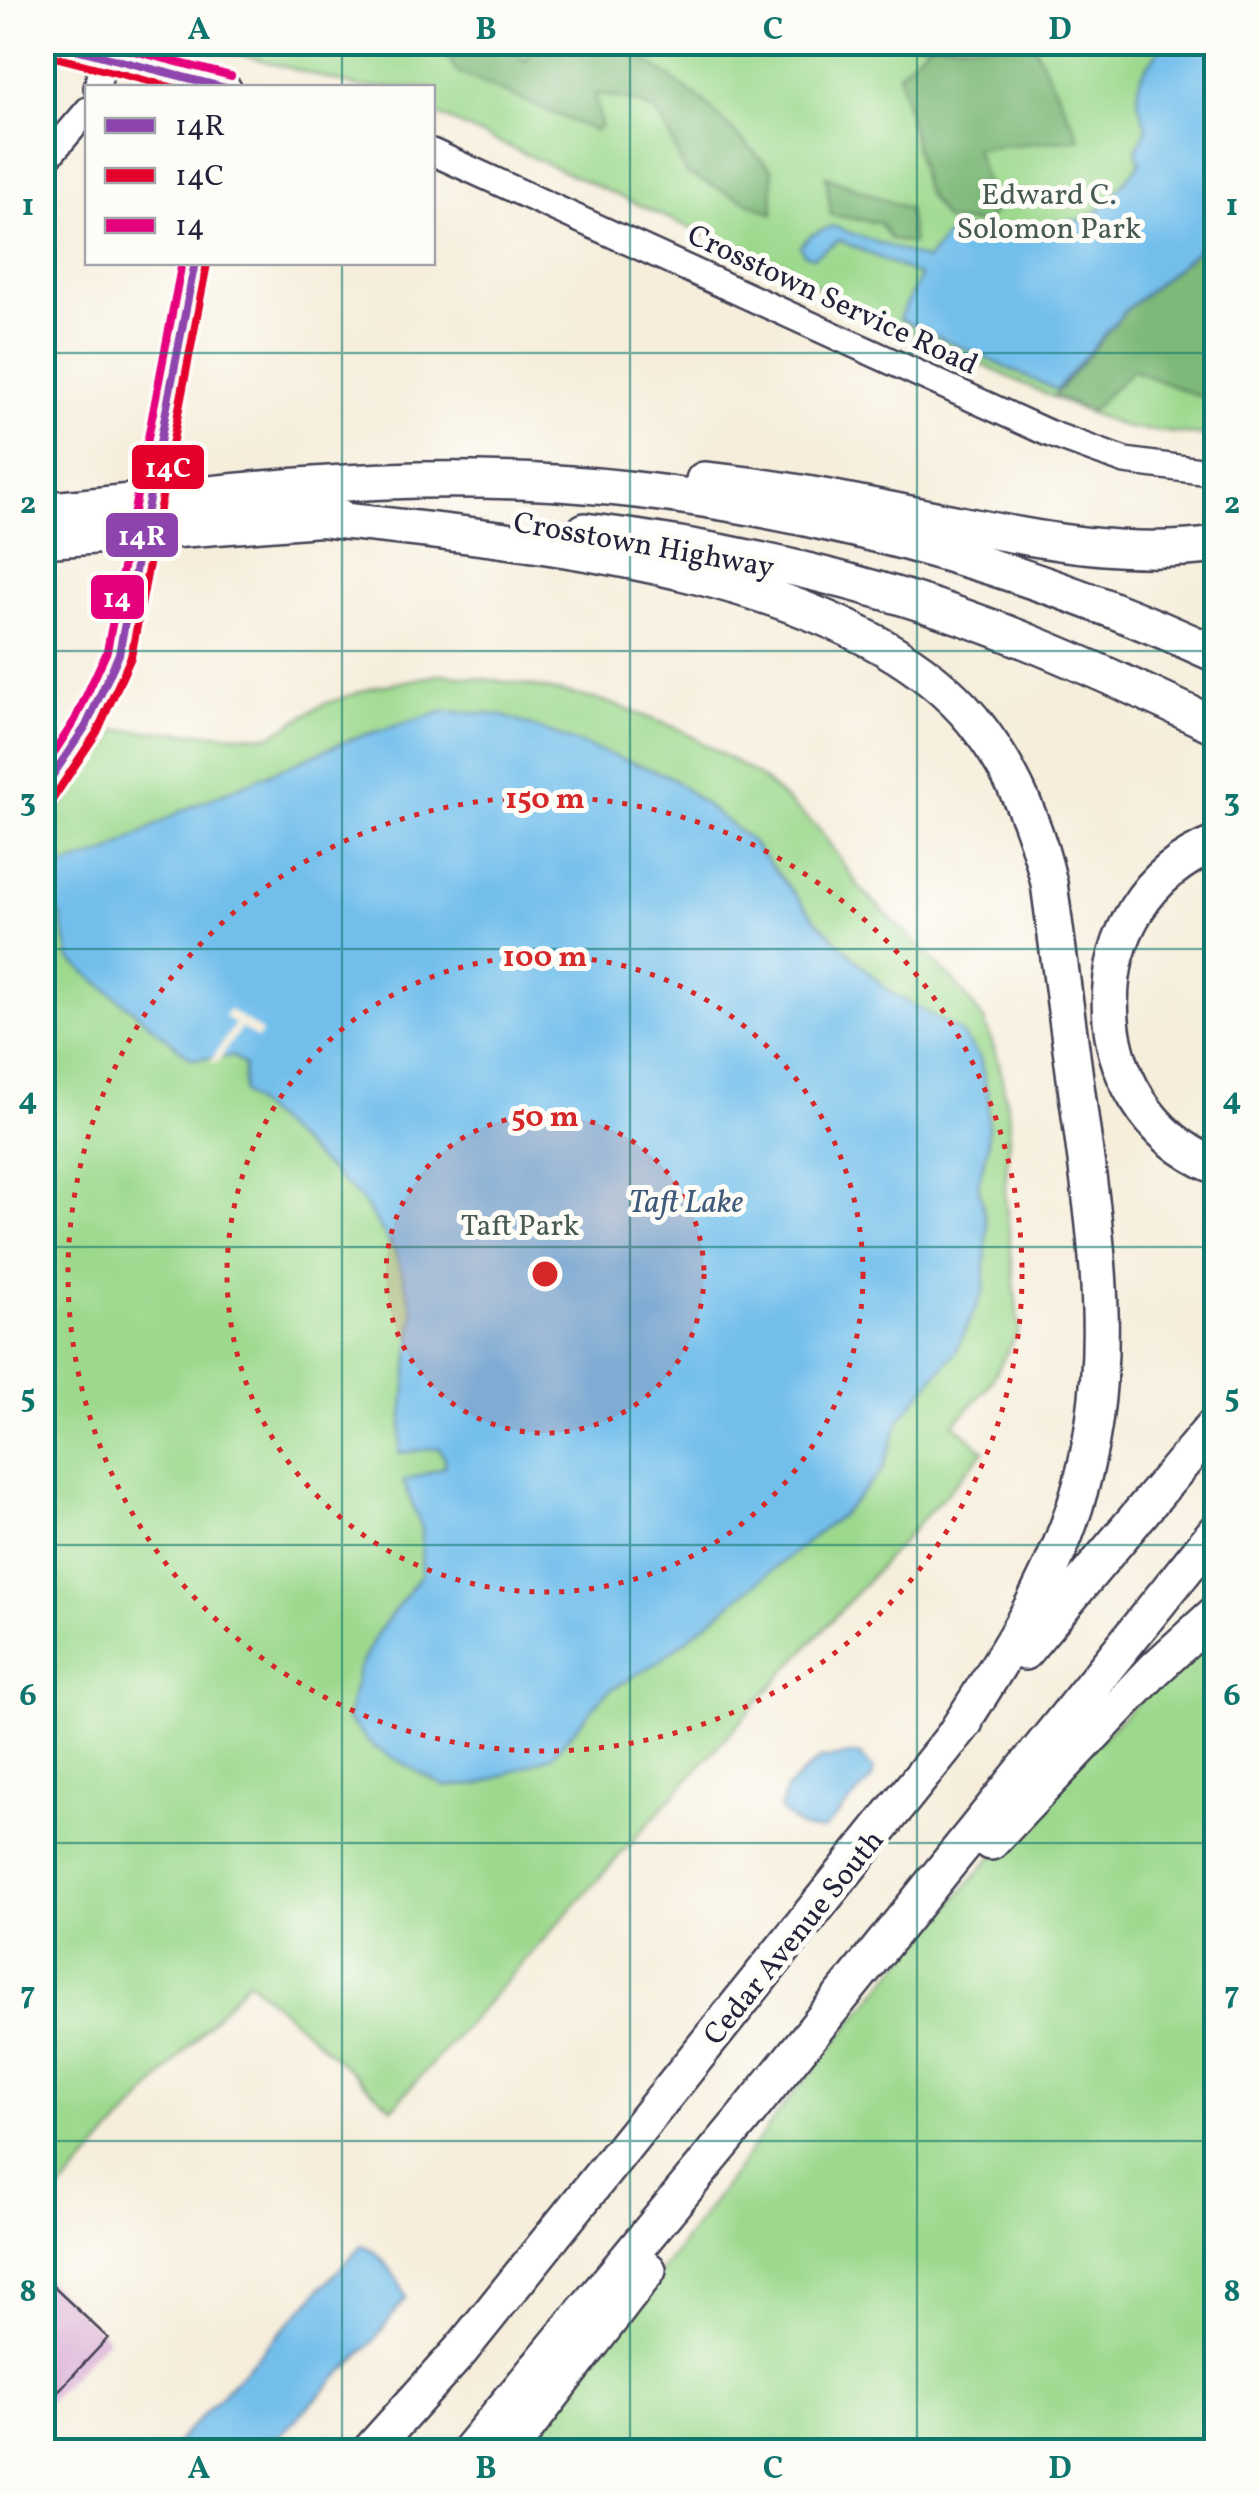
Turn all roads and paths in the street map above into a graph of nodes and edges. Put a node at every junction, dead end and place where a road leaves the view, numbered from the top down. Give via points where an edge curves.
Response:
1 (46, 42) edge
2 (102, 59) junction
3 (98, 85) edge
4 (215, 85) edge
5 (85, 114) edge
6 (435, 153) edge
7 (42, 164) edge
8 (194, 265) edge
9 (1216, 473) edge
10 (559, 482) junction
11 (42, 510) edge
12 (316, 518) junction
13 (43, 540) edge
14 (1216, 545) edge
15 (1216, 654) edge
16 (1216, 726) edge
17 (42, 792) edge
18 (1216, 844) edge
19 (1216, 1166) edge
20 (1216, 1422) edge
21 (1216, 1531) edge
22 (1216, 1613) edge
23 (951, 1740) junction
24 (838, 2001) junction
25 (741, 2121) junction
26 (369, 2452) edge
27 (468, 2452) edge
28 (508, 2452) edge

1 - 2 street
2 - 3 street
2 - 4 street
5 - 7 street
6 - 9 street, Crosstown Service Road via 1048,433 1126,461
8 - 17 street, bridge via 119,654 86,731
10 - 11 highway, Crosstown Highway via 400,480
10 - 14 highway via 744,484 1086,546
10 - 15 highway, Crosstown Highway via 732,506 940,552
12 - 13 highway, Crosstown Highway
12 - 16 highway, Crosstown Highway via 500,520 719,551 990,627
12 - 23 highway via 618,560 833,620 902,656 936,684 970,717 1022,798 1050,883 1102,1294 1102,1352 1090,1450 1054,1564
18 - 19 highway via 1179,865 1139,907 1108,993 1117,1058 1132,1092 1175,1141
20 - 23 highway, Cedar Avenue South
21 - 24 highway
22 - 24 highway
23 - 26 highway, Cedar Avenue South via 461,2350
24 - 25 highway
25 - 27 highway
25 - 28 highway via 662,2251

